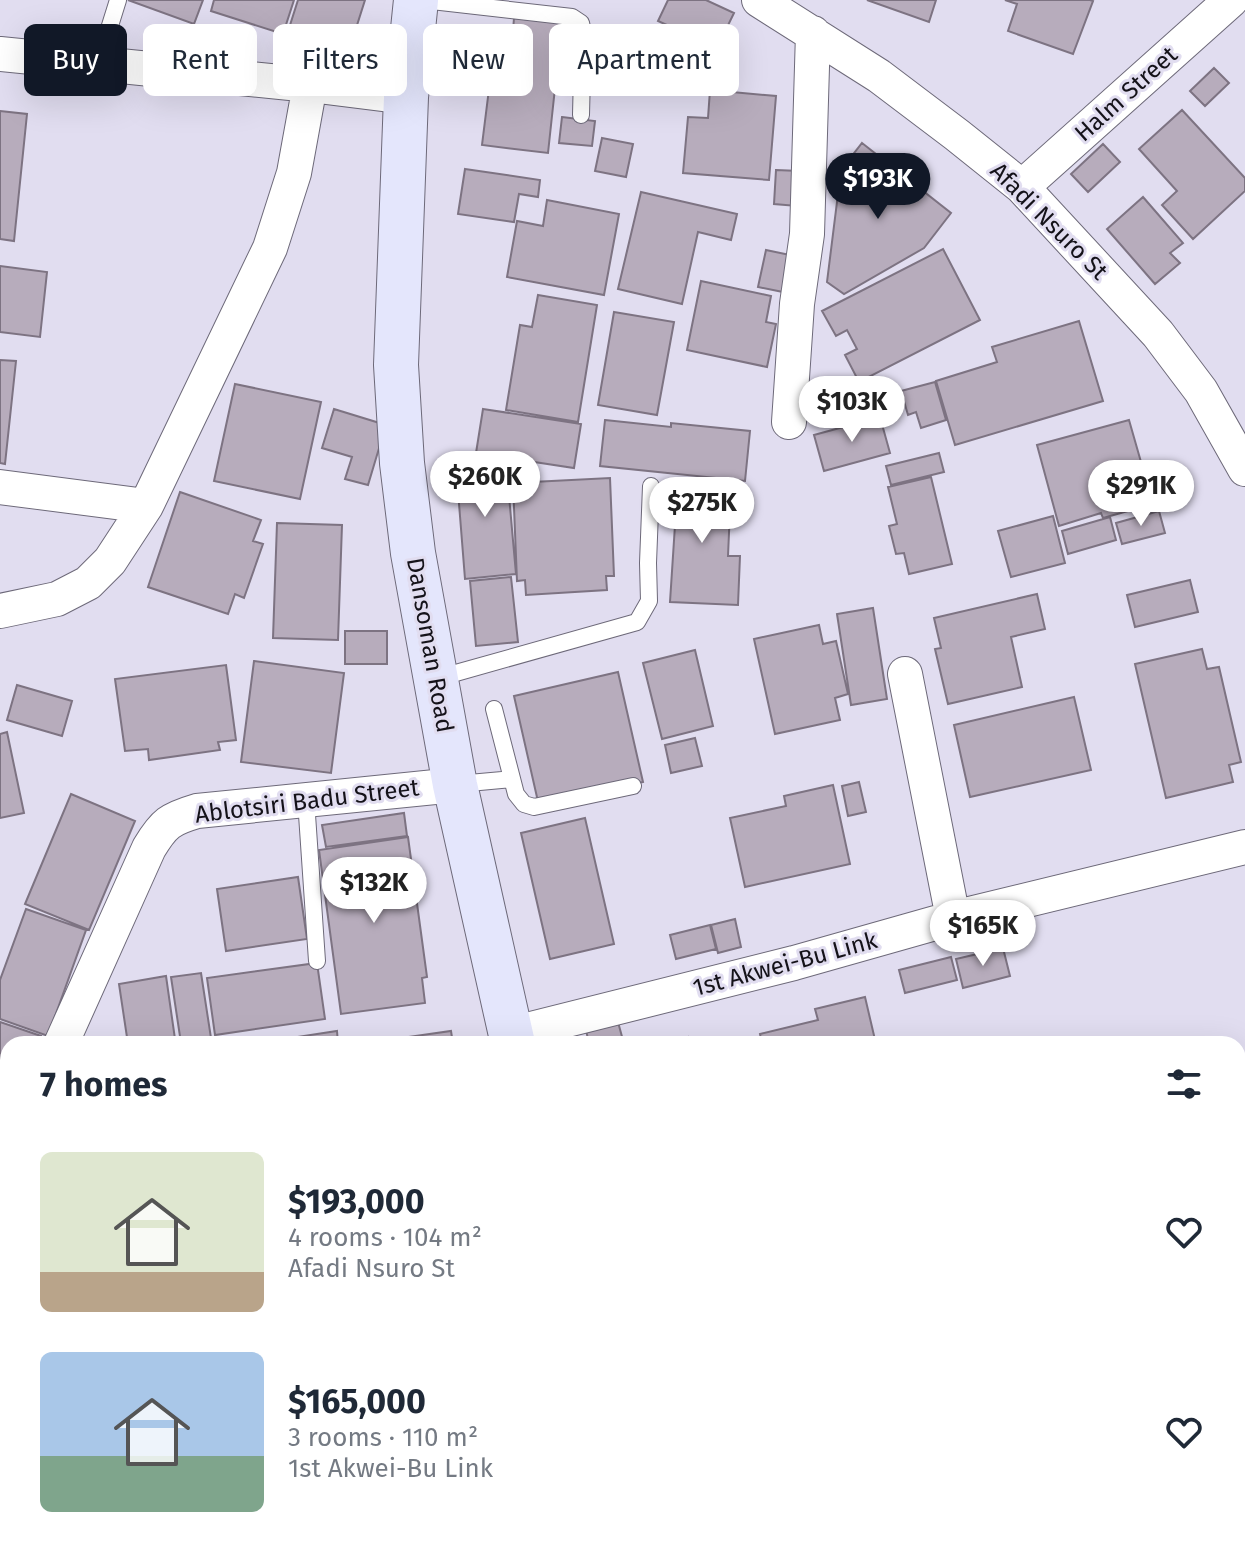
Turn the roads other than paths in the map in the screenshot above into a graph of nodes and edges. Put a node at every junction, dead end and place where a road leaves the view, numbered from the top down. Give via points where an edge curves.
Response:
1 (118, 0) edge
2 (416, 0) edge
3 (423, 0) edge
4 (759, 0) edge
5 (1231, 0) edge
6 (110, 24) edge
7 (813, 33) junction
8 (0, 54) edge
9 (24, 56) edge
10 (127, 67) edge
11 (273, 81) edge
12 (308, 96) edge
13 (398, 96) edge
14 (406, 97) junction
15 (581, 115) dead end
16 (1022, 187) junction
17 (789, 422) dead end
18 (1245, 469) edge
19 (651, 486) dead end
20 (0, 487) edge
21 (146, 506) junction
22 (0, 611) edge
23 (905, 674) dead end
24 (436, 678) junction
25 (494, 709) dead end
26 (512, 779) junction
27 (455, 785) junction
28 (633, 786) dead end
29 (306, 800) junction
30 (1245, 847) edge
31 (953, 918) junction
32 (317, 961) dead end
33 (65, 1036) edge
34 (511, 1036) edge
35 (523, 1036) edge

1 - 6 lane
2 - 14 main road, Dansoman Road
3 - 15 lane via 572,17 581,23
4 - 7 street, Afadi Nsuro St
5 - 16 street, Halm Street
7 - 16 street, Afadi Nsuro St via 879,76
7 - 17 street via 807,234
8 - 9 street
10 - 11 street
12 - 21 street via 294,173 270,248
13 - 14 street
14 - 24 main road, Dansoman Road via 396,365 413,553
16 - 18 street, Afadi Nsuro St via 1158,334 1201,391
19 - 24 lane via 649,601 637,622
20 - 21 street
21 - 22 street via 110,561 88,583 57,599
23 - 31 street
24 - 27 main road, Dansoman Road
25 - 26 lane
26 - 27 lane
26 - 28 lane via 516,794 534,807
27 - 29 street, Ablotsiri Badu Street
27 - 34 main road, Dansoman Road
29 - 32 lane
29 - 33 street, Ablotsiri Badu Street via 197,811 159,830
30 - 31 street, 1st Akwei-Bu Link
31 - 35 street, 1st Akwei-Bu Link

